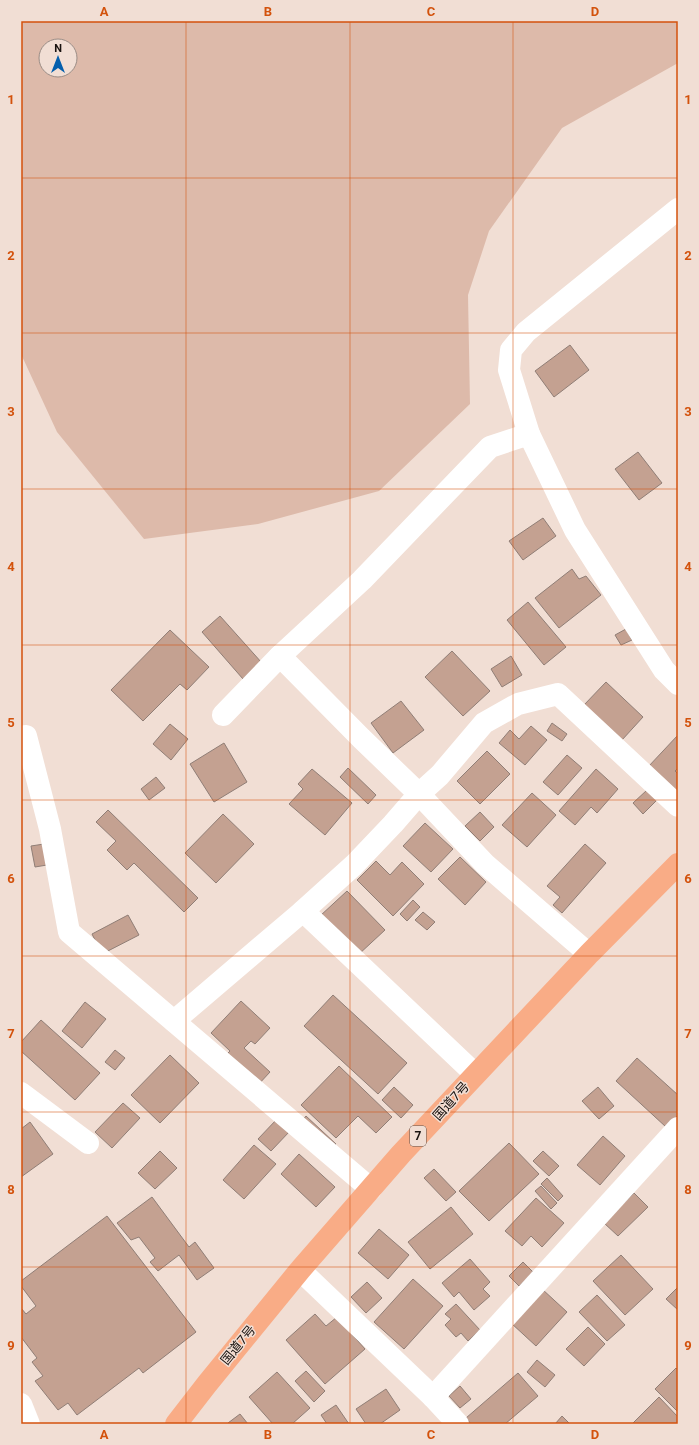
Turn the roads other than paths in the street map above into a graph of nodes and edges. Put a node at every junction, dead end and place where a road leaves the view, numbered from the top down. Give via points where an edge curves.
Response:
1 (678, 209) edge
2 (529, 434) junction
3 (280, 656) junction
4 (678, 684) edge
5 (223, 715) dead end
6 (26, 736) dead end
7 (419, 794) junction
8 (678, 806) edge
9 (678, 864) edge
10 (303, 911) junction
11 (589, 954) junction
12 (174, 1021) junction
13 (475, 1074) junction
14 (21, 1092) edge
15 (678, 1128) edge
16 (88, 1143) dead end
17 (370, 1189) junction
18 (300, 1270) junction
19 (433, 1397) junction
20 (21, 1404) edge
21 (29, 1424) edge
22 (176, 1424) edge
23 (458, 1424) edge

1 - 2 street via 526,332 511,350 509,370
2 - 3 street via 490,447 362,580
2 - 4 street via 575,530 664,670
3 - 5 street
3 - 7 street
6 - 12 street via 50,829 69,932
7 - 8 street via 440,775 484,723 518,704 558,694
7 - 10 street via 354,865
7 - 11 street via 486,864
9 - 11 highway, 国道7号 / 7
10 - 12 street
10 - 13 street
11 - 13 highway, 国道7号 / 7
12 - 17 street
13 - 17 highway, 国道7号 / 7
14 - 16 street
15 - 19 street
17 - 18 highway, 国道7号 / 7
18 - 19 street
18 - 22 highway, 国道7号 / 7
19 - 23 street
20 - 21 street

